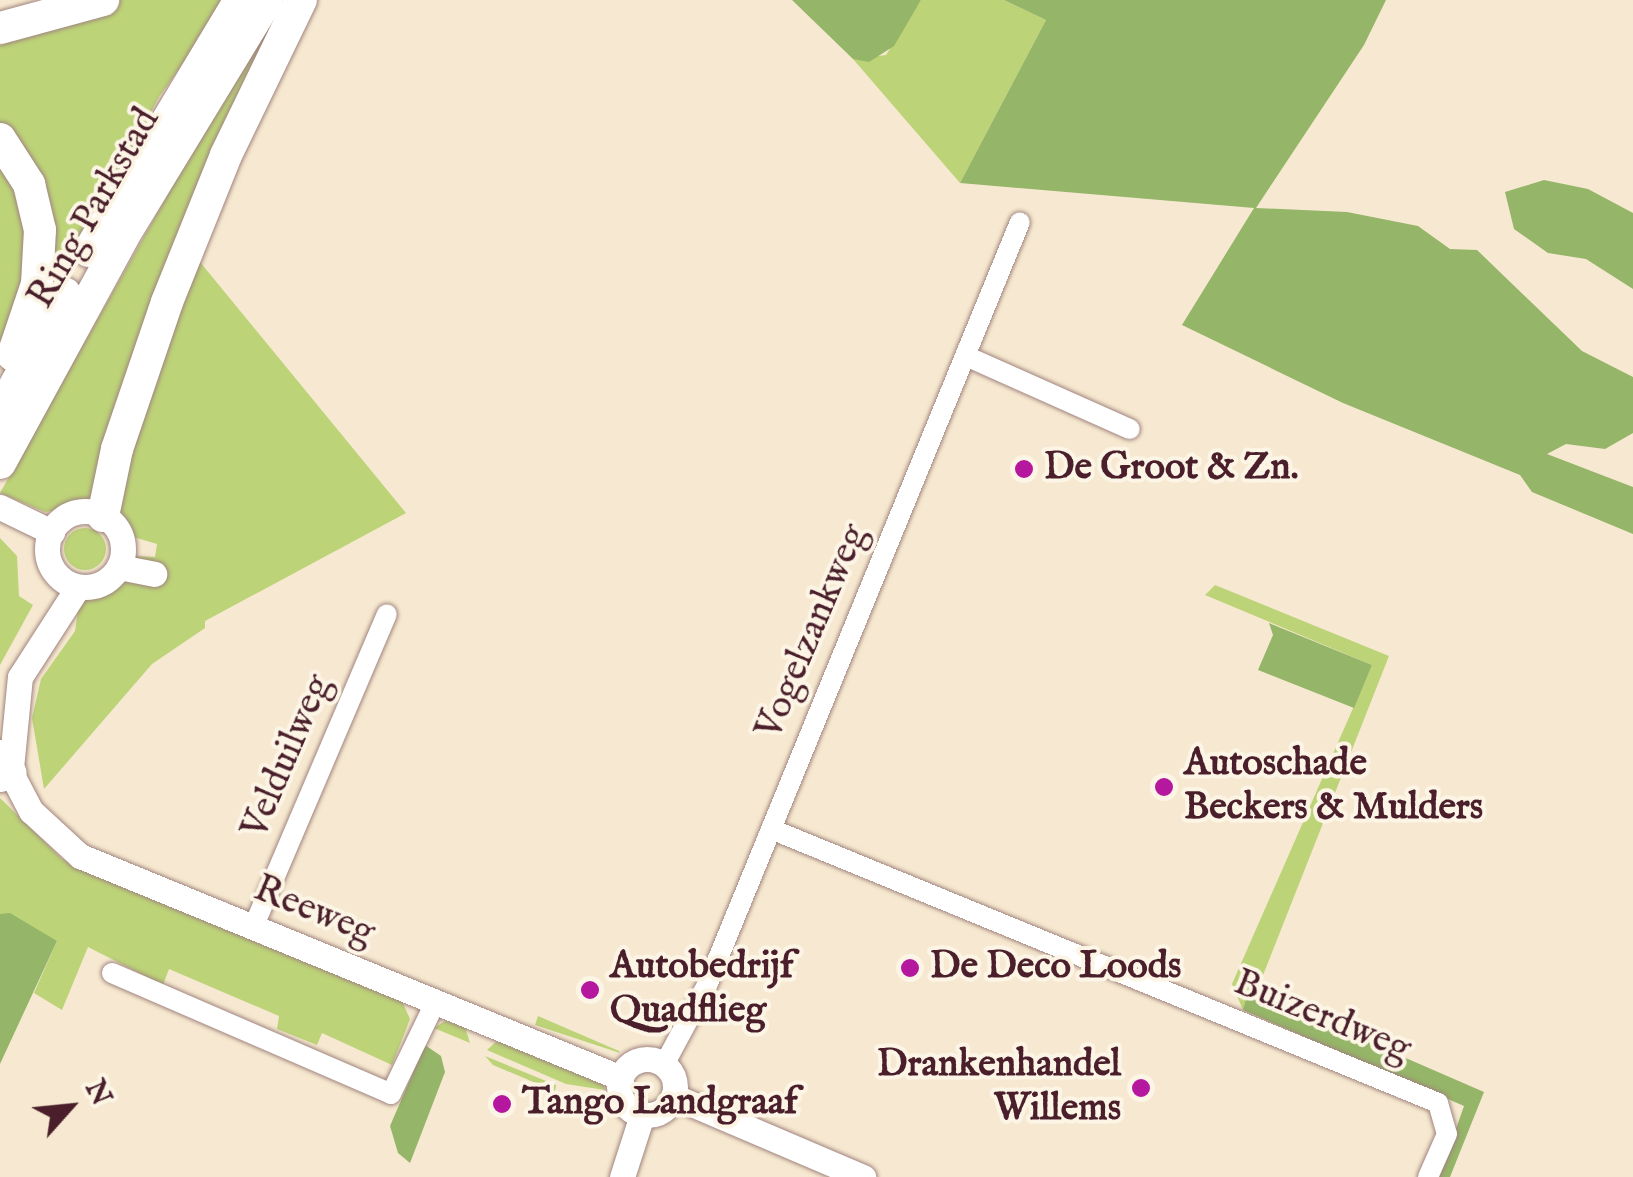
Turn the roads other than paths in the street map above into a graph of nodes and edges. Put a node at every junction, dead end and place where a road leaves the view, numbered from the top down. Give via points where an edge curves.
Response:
1 (103, 0) edge
2 (240, 0) edge
3 (267, 0) edge
4 (301, 0) edge
5 (0, 28) edge
6 (0, 139) edge
7 (1020, 222) dead end
8 (968, 357) junction
9 (0, 392) edge
10 (0, 413) edge
11 (1130, 429) dead end
12 (0, 463) edge
13 (0, 507) edge
14 (103, 516) junction
15 (52, 532) junction
16 (119, 567) junction
17 (54, 571) junction
18 (154, 574) dead end
19 (78, 586) junction
20 (387, 614) dead end
21 (0, 687) edge
22 (4, 767) edge
23 (771, 829) junction
24 (253, 928) junction
25 (112, 973) dead end
26 (435, 1002) junction
27 (664, 1065) junction
28 (621, 1078) junction
29 (673, 1096) junction
30 (642, 1115) junction
31 (622, 1177) edge
32 (863, 1177) edge
33 (1428, 1177) edge

1 - 5 highway
2 - 10 highway, Ring Parkstad
3 - 12 highway, Ring Parkstad via 123,237
4 - 14 highway via 226,155 167,302 116,449
6 - 9 highway via 29,184 41,259
7 - 8 street, Vogelzankweg
8 - 11 street
8 - 23 street, Vogelzankweg
13 - 15 street
14 - 15 street via 72,514
14 - 16 street via 122,540
15 - 17 street via 48,556
16 - 18 street
16 - 19 street via 97,585
17 - 19 street
17 - 21 street
19 - 22 street, Reeweg via 20,677
20 - 24 street, Velduilweg
22 - 24 street, Reeweg via 31,811 70,850
23 - 27 street, Vogelzankweg via 703,996
23 - 33 street, Buizerdweg via 1438,1103 1446,1134
24 - 26 street, Reeweg
25 - 26 street via 391,1094
26 - 28 street, Reeweg
27 - 28 street via 639,1061
27 - 29 street
28 - 30 street via 626,1105
29 - 30 street via 657,1113
29 - 32 street
30 - 31 street

